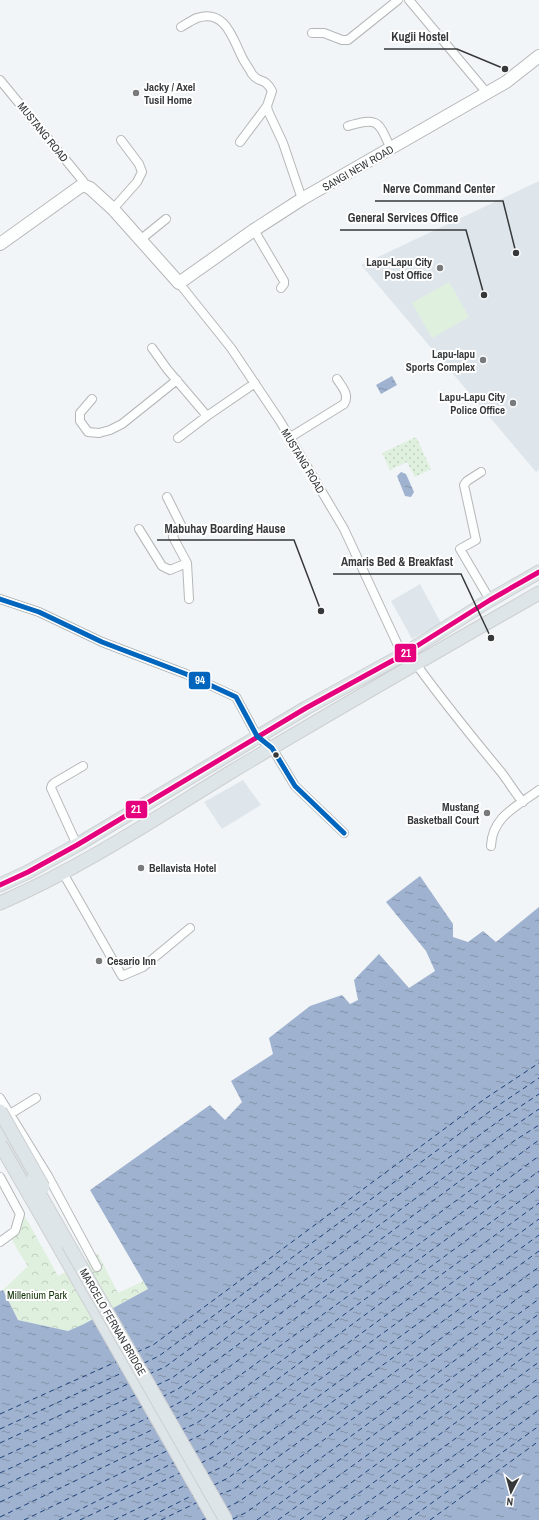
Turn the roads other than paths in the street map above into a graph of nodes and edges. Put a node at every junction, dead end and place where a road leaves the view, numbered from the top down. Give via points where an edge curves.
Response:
1 (398, 0) edge
2 (409, 0) edge
3 (182, 27) dead end
4 (312, 33) dead end
5 (539, 56) edge
6 (0, 80) edge
7 (487, 93) junction
8 (267, 106) junction
9 (348, 126) dead end
10 (121, 140) dead end
11 (240, 142) dead end
12 (391, 149) junction
13 (85, 186) junction
14 (302, 199) junction
15 (112, 209) junction
16 (166, 219) dead end
17 (254, 230) junction
18 (140, 240) junction
19 (0, 244) edge
20 (179, 283) junction
21 (281, 288) dead end
22 (152, 348) dead end
23 (337, 379) dead end
24 (177, 380) junction
25 (255, 383) junction
26 (92, 399) dead end
27 (207, 416) junction
28 (178, 438) dead end
29 (289, 438) junction
30 (481, 472) dead end
31 (167, 497) dead end
32 (139, 529) dead end
33 (187, 563) junction
34 (539, 572) edge
35 (539, 593) edge
36 (0, 599) edge
37 (189, 599) dead end
38 (490, 600) junction
39 (402, 654) junction
40 (416, 664) junction
41 (257, 736) junction
42 (272, 748) junction
43 (83, 766) dead end
44 (539, 790) edge
45 (523, 802) junction
46 (344, 833) dead end
47 (77, 845) junction
48 (491, 846) dead end
49 (63, 873) junction
50 (5, 883) edge
51 (18, 896) junction
52 (0, 903) edge
53 (190, 928) dead end
54 (0, 1098) edge
55 (36, 1098) dead end
56 (5, 1112) edge
57 (0, 1125) edge
58 (0, 1144) edge
59 (0, 1177) edge
60 (65, 1238) junction
61 (0, 1242) edge
62 (97, 1266) dead end
63 (215, 1520) edge
64 (226, 1520) edge

1 - 4 street via 348,40 324,33
2 - 7 street
3 - 8 street via 206,16 223,22 254,77 263,80 272,91
5 - 7 street, SANGI NEW ROAD via 506,82
6 - 13 street, MUSTANG ROAD
7 - 12 street, SANGI NEW ROAD
8 - 11 street
8 - 14 street
9 - 12 street via 373,121 379,126
10 - 15 street via 142,172 137,182
12 - 14 street, SANGI NEW ROAD
13 - 15 street
13 - 19 street via 80,186
14 - 17 street, SANGI NEW ROAD
15 - 18 street
16 - 18 street
17 - 20 street, SANGI NEW ROAD
17 - 21 street via 283,280
18 - 20 street
20 - 25 street, MUSTANG ROAD via 231,348
22 - 24 street
23 - 29 street via 347,394 344,404
24 - 26 street via 122,424 99,433 88,432 80,421 80,413
24 - 27 street
25 - 27 street
25 - 29 street, MUSTANG ROAD
27 - 28 street
29 - 39 street, MUSTANG ROAD via 344,529
30 - 38 street via 464,485 476,540 460,549
31 - 33 street via 181,525 173,537
32 - 33 street via 166,569 170,570
33 - 37 street
34 - 38 main road
35 - 40 main road
36 - 41 street via 39,612 102,642 232,694
38 - 39 main road
39 - 41 main road
40 - 42 main road
40 - 45 street
41 - 42 street
41 - 47 main road
42 - 46 street via 295,786
42 - 49 main road
43 - 47 street via 54,783 51,788
44 - 45 street
45 - 48 street via 510,810 496,824
47 - 50 main road
49 - 51 main road
49 - 53 street via 122,976 143,967
50 - 51 main road
51 - 52 main road
54 - 56 street
55 - 56 street
56 - 60 main road, bridge via 54,1206
56 - 62 street via 47,1176
57 - 60 main road, MARCELO FERNAN BRIDGE, bridge
58 - 63 main road, MARCELO FERNAN BRIDGE, bridge
59 - 61 street via 15,1197 20,1214 15,1231
60 - 64 main road, MARCELO FERNAN BRIDGE, bridge

